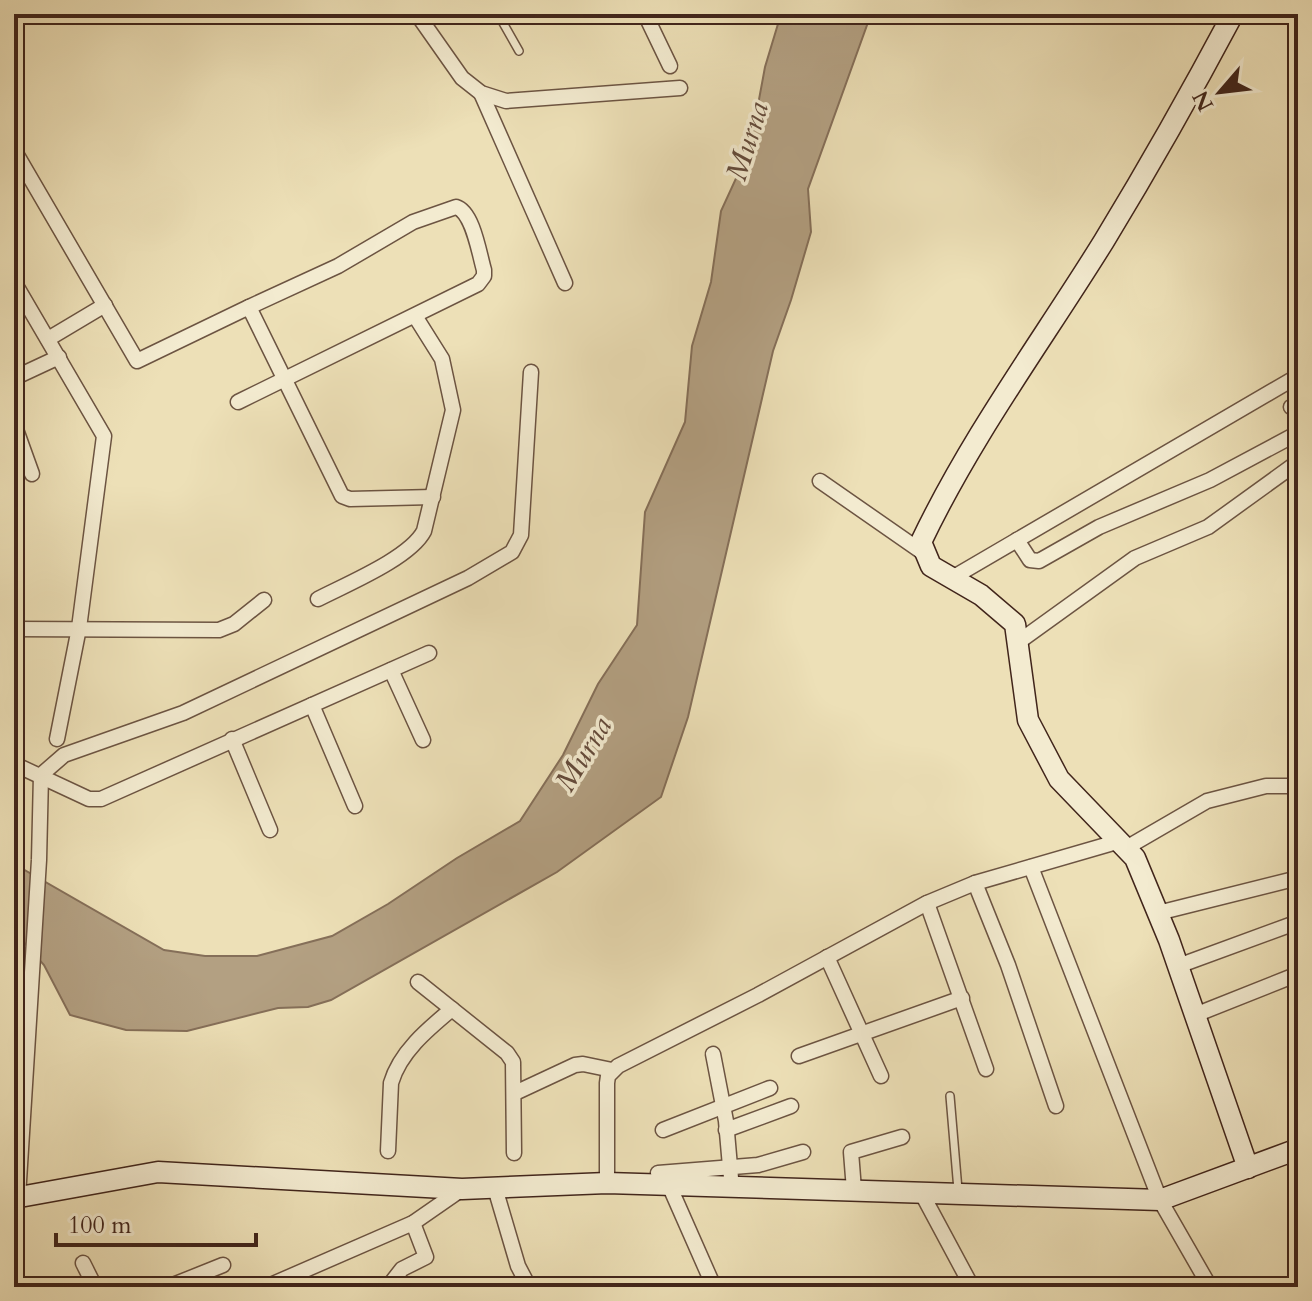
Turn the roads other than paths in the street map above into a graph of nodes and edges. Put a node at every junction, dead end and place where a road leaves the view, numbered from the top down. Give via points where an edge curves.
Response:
1 (417, 14) edge
2 (498, 14) edge
3 (645, 14) edge
4 (1233, 14) edge
5 (519, 51) dead end
6 (670, 66) dead end
7 (680, 88) dead end
8 (481, 93) junction
9 (14, 150) edge
10 (14, 282) edge
11 (565, 283) dead end
12 (105, 305) junction
13 (249, 307) junction
14 (415, 316) junction
15 (48, 339) junction
16 (59, 357) junction
17 (531, 372) dead end
18 (1298, 376) edge
19 (14, 378) edge
20 (285, 380) junction
21 (238, 402) dead end
22 (14, 424) edge
23 (1298, 433) edge
24 (1298, 462) edge
25 (32, 474) dead end
26 (820, 481) dead end
27 (433, 497) junction
28 (1017, 540) junction
29 (927, 556) junction
30 (952, 578) junction
31 (318, 599) dead end
32 (264, 600) dead end
33 (79, 628) junction
34 (14, 629) edge
35 (1017, 643) junction
36 (429, 653) dead end
37 (391, 670) junction
38 (312, 705) junction
39 (57, 739) dead end
40 (232, 739) junction
41 (423, 740) dead end
42 (14, 764) edge
43 (41, 775) junction
44 (1298, 786) edge
45 (355, 806) dead end
46 (270, 830) dead end
47 (1123, 845) junction
48 (1031, 867) junction
49 (1298, 878) edge
50 (975, 883) junction
51 (927, 903) junction
52 (1158, 913) junction
53 (1298, 922) edge
54 (827, 957) junction
55 (1178, 966) junction
56 (1298, 974) edge
57 (418, 982) dead end
58 (962, 998) junction
59 (452, 1009) junction
60 (1195, 1015) junction
61 (861, 1034) junction
62 (713, 1054) dead end
63 (799, 1056) dead end
64 (986, 1069) dead end
65 (612, 1070) junction
66 (881, 1076) dead end
67 (770, 1088) dead end
68 (515, 1093) junction
69 (950, 1096) dead end
70 (723, 1106) junction
71 (791, 1106) dead end
72 (1056, 1106) dead end
73 (663, 1130) dead end
74 (726, 1130) junction
75 (902, 1137) dead end
76 (1298, 1149) edge
77 (388, 1151) dead end
78 (803, 1152) dead end
79 (514, 1153) dead end
80 (1248, 1168) junction
81 (731, 1178) junction
82 (664, 1179) junction
83 (607, 1183) junction
84 (495, 1188) junction
85 (462, 1189) junction
86 (854, 1190) junction
87 (921, 1192) junction
88 (958, 1193) junction
89 (16, 1198) edge
90 (1160, 1200) junction
91 (413, 1223) junction
92 (83, 1263) dead end
93 (223, 1265) dead end
94 (292, 1282) edge
95 (95, 1287) edge
96 (168, 1287) edge
97 (266, 1287) edge
98 (388, 1287) edge
99 (529, 1287) edge
100 (714, 1287) edge
101 (972, 1287) edge
102 (1210, 1287) edge

1 - 8 street via 462,78
2 - 5 lane
3 - 6 street
4 - 29 street via 1103,242 942,498 921,542
7 - 8 street via 519,101
8 - 11 street
9 - 12 street
10 - 15 street
12 - 13 street via 137,361
12 - 15 street
13 - 14 street via 338,266 413,222 461,208 468,216 484,276
13 - 20 street
14 - 20 street
14 - 27 street via 442,359 453,400
15 - 16 street
16 - 19 street
16 - 33 street via 104,436
17 - 43 street via 521,535 512,552 468,578 183,713 64,755
18 - 28 street
20 - 21 street
20 - 27 street via 342,496
22 - 25 street
23 - 28 street via 1039,561 1030,560
24 - 35 street via 1208,527 1135,558
26 - 29 street
27 - 31 street via 424,531 413,547
28 - 30 street
29 - 30 street via 931,566
30 - 35 street via 1015,624
32 - 33 street via 219,630
33 - 34 street
33 - 39 street
35 - 47 street via 1028,720 1054,771
36 - 37 street
37 - 38 street
37 - 41 street
38 - 40 street
38 - 45 street
40 - 43 street via 101,799 89,799
40 - 46 street
42 - 43 street
43 - 89 street
44 - 47 street via 1266,786 1207,801
47 - 48 street
47 - 52 street via 1135,858
48 - 50 street
48 - 90 street
49 - 52 street
50 - 51 street
50 - 72 street
51 - 54 street
51 - 58 street
52 - 55 street
53 - 55 street
54 - 61 street
54 - 65 street
55 - 60 street
56 - 60 street
57 - 59 street
58 - 61 street
58 - 64 street
59 - 68 street via 507,1053 513,1062
59 - 77 street via 422,1035 394,1073
60 - 80 street
61 - 63 street
61 - 66 street
62 - 70 street
65 - 68 street via 575,1065
65 - 83 street via 607,1083
67 - 70 street
68 - 79 street
69 - 88 lane
70 - 73 street
70 - 74 street
71 - 74 street
74 - 81 street
75 - 86 street via 851,1152
76 - 80 street
78 - 81 street
80 - 90 street
81 - 82 street
81 - 86 street
82 - 83 street
82 - 100 street
83 - 84 street
84 - 85 street
84 - 99 street
85 - 89 street via 158,1172
85 - 91 street
86 - 87 street
87 - 88 street
87 - 101 street
88 - 90 street
90 - 102 street
91 - 94 street
91 - 98 street via 426,1257 402,1269
92 - 95 street
93 - 96 street
94 - 97 street

